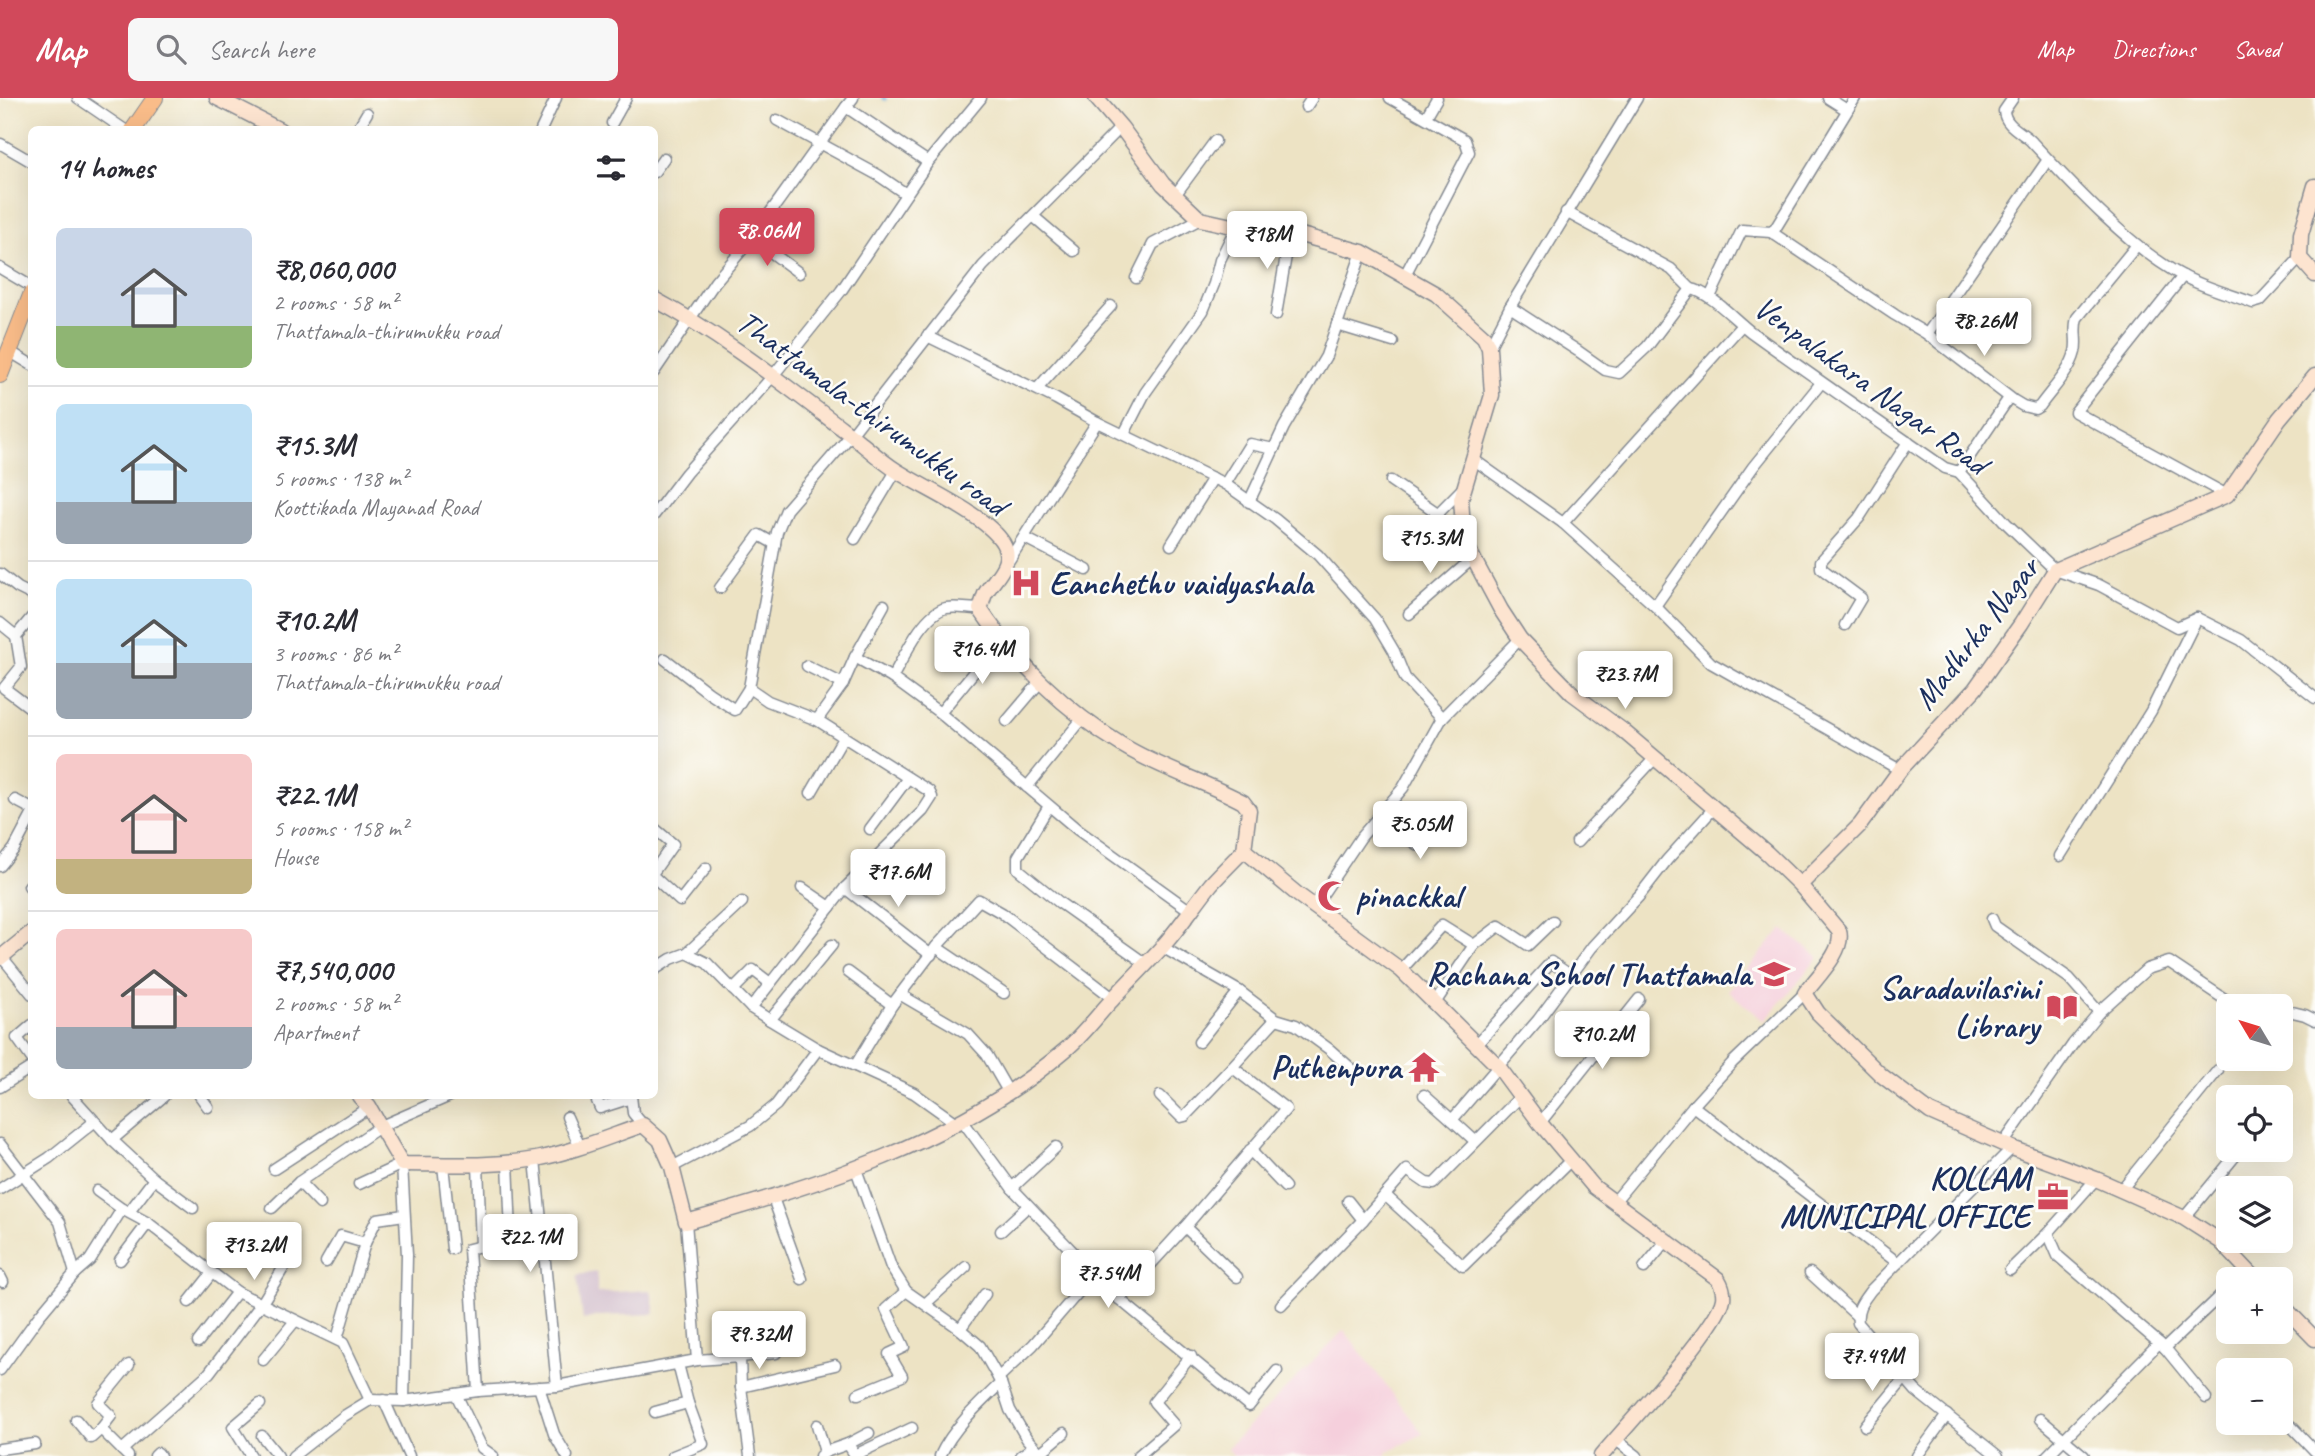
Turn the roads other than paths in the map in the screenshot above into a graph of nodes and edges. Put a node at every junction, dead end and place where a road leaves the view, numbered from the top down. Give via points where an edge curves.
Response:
1 (78, 98) edge
2 (155, 98) edge
3 (217, 98) edge
4 (556, 98) edge
5 (626, 98) edge
6 (981, 98) edge
7 (1096, 98) edge
8 (1390, 98) edge
9 (1437, 98) edge
10 (1637, 98) edge
11 (1828, 98) edge
12 (1855, 98) edge
13 (2013, 98) edge
14 (850, 103) edge
15 (1847, 110) junction
16 (367, 113) dead end
17 (1426, 117) junction
18 (777, 120) dead end
19 (612, 123) dead end
20 (119, 126) edge
21 (136, 126) edge
22 (272, 126) edge
23 (359, 126) edge
24 (543, 126) edge
25 (1121, 127) junction
26 (1215, 141) dead end
27 (821, 143) junction
28 (1, 144) edge
29 (664, 158) dead end
30 (28, 160) edge
31 (2047, 161) junction
32 (928, 162) junction
33 (658, 166) edge
34 (2315, 186) edge
35 (906, 194) junction
36 (1175, 195) junction
37 (1566, 212) junction
38 (1033, 216) junction
39 (1200, 219) junction
40 (1236, 227) junction
41 (1290, 232) junction
42 (1771, 232) junction
43 (752, 238) junction
44 (2137, 245) junction
45 (1074, 251) dead end
46 (1362, 252) junction
47 (2300, 258) junction
48 (0, 268) edge
49 (799, 273) dead end
50 (2315, 275) edge
51 (2183, 276) junction
52 (1404, 277) junction
53 (1136, 278) dead end
54 (28, 286) edge
55 (1691, 289) junction
56 (1710, 297) junction
57 (658, 301) edge
58 (28, 303) edge
59 (1111, 306) dead end
60 (1510, 307) junction
61 (1276, 315) dead end
62 (691, 318) junction
63 (1338, 325) junction
64 (1742, 325) junction
65 (1927, 334) junction
66 (927, 336) junction
67 (1393, 342) dead end
68 (1489, 348) junction
69 (9, 351) junction
70 (28, 363) edge
71 (658, 366) edge
72 (0, 374) edge
73 (2315, 376) edge
74 (772, 377) junction
75 (1821, 383) junction
76 (1038, 389) junction
77 (2010, 398) junction
78 (1097, 422) junction
79 (1124, 434) junction
80 (851, 435) junction
81 (1908, 442) junction
82 (1274, 449) junction
83 (1473, 458) junction
84 (896, 471) junction
85 (1959, 472) junction
86 (1213, 478) junction
87 (1391, 481) dead end
88 (1225, 484) junction
89 (1464, 486) junction
90 (2227, 495) junction
91 (1249, 502) junction
92 (658, 510) edge
93 (1438, 514) junction
94 (1563, 523) junction
95 (1025, 537) junction
96 (855, 539) dead end
97 (775, 544) junction
98 (1171, 545) dead end
99 (1403, 549) dead end
100 (1472, 559) junction
101 (1004, 567) junction
102 (1087, 570) dead end
103 (2055, 570) junction
104 (0, 574) edge
105 (720, 588) dead end
106 (28, 592) edge
107 (884, 606) dead end
108 (1655, 606) junction
109 (980, 609) junction
110 (1409, 614) dead end
111 (2197, 618) junction
112 (28, 622) edge
113 (0, 623) edge
114 (1845, 625) dead end
115 (16, 636) junction
116 (1000, 639) junction
117 (1520, 639) junction
118 (855, 657) junction
119 (665, 659) dead end
120 (807, 666) dead end
121 (892, 678) junction
122 (1041, 681) junction
123 (843, 684) junction
124 (2, 687) edge
125 (749, 688) junction
126 (2315, 698) edge
127 (28, 706) edge
128 (940, 713) junction
129 (1083, 718) junction
130 (1442, 718) junction
131 (817, 720) junction
132 (1006, 721) dead end
133 (843, 738) junction
134 (1655, 758) junction
135 (1900, 770) junction
136 (908, 778) junction
137 (1027, 787) junction
138 (811, 793) dead end
139 (15, 800) dead end
140 (1049, 806) junction
141 (28, 807) edge
142 (1714, 808) junction
143 (1454, 813) dead end
144 (1378, 819) junction
145 (28, 823) edge
146 (870, 828) dead end
147 (658, 831) edge
148 (21, 836) junction
149 (28, 840) edge
150 (1577, 842) dead end
151 (1244, 850) junction
152 (2060, 856) dead end
153 (658, 865) edge
154 (0, 866) edge
155 (706, 869) dead end
156 (658, 881) edge
157 (1800, 885) junction
158 (802, 888) dead end
159 (845, 888) junction
160 (742, 902) dead end
161 (830, 907) junction
162 (1314, 907) junction
163 (1192, 912) junction
164 (1993, 919) dead end
165 (1553, 921) dead end
166 (28, 935) edge
167 (832, 945) dead end
168 (1474, 945) junction
169 (1162, 947) junction
170 (933, 951) junction
171 (687, 953) junction
172 (1, 958) edge
173 (1146, 964) junction
174 (658, 967) edge
175 (1401, 970) junction
176 (848, 972) dead end
177 (1570, 975) junction
178 (770, 983) junction
179 (28, 989) edge
180 (733, 990) junction
181 (1239, 991) junction
182 (1004, 993) dead end
183 (1805, 993) junction
184 (2217, 994) edge
185 (901, 995) junction
186 (1114, 998) junction
187 (1639, 999) dead end
188 (1435, 1003) junction
189 (892, 1005) junction
190 (751, 1007) junction
191 (2099, 1012) junction
192 (2293, 1012) edge
193 (1276, 1019) junction
194 (770, 1020) junction
195 (2315, 1020) edge
196 (28, 1028) edge
197 (1199, 1042) dead end
198 (1477, 1044) junction
199 (818, 1049) junction
200 (28, 1053) edge
201 (855, 1066) junction
202 (1498, 1066) junction
203 (1232, 1067) junction
204 (28, 1070) edge
205 (1354, 1071) dead end
206 (2217, 1071) edge
207 (0, 1087) edge
208 (1009, 1093) junction
209 (1160, 1096) dead end
210 (1424, 1096) dead end
211 (1520, 1097) junction
212 (75, 1099) edge
213 (160, 1099) edge
214 (202, 1099) edge
215 (443, 1099) edge
216 (596, 1099) edge
217 (625, 1099) edge
218 (631, 1099) edge
219 (364, 1101) edge
220 (1693, 1106) junction
221 (208, 1107) dead end
222 (567, 1117) dead end
223 (1452, 1120) junction
224 (94, 1122) junction
225 (959, 1122) junction
226 (1540, 1123) junction
227 (643, 1125) junction
228 (381, 1126) junction
229 (112, 1140) junction
230 (1475, 1141) junction
231 (0, 1144) edge
232 (2008, 1146) junction
233 (580, 1147) junction
234 (1056, 1147) dead end
235 (1250, 1150) junction
236 (535, 1159) junction
237 (1572, 1160) junction
238 (508, 1162) junction
239 (2230, 1162) edge
240 (402, 1164) junction
241 (478, 1164) junction
242 (443, 1165) junction
243 (672, 1167) junction
244 (274, 1169) dead end
245 (856, 1169) junction
246 (24, 1176) junction
247 (154, 1179) junction
248 (2096, 1179) junction
249 (299, 1182) junction
250 (359, 1184) dead end
251 (1285, 1187) dead end
252 (1012, 1188) junction
253 (0, 1189) edge
254 (2121, 1190) junction
255 (97, 1191) dead end
256 (1385, 1195) junction
257 (773, 1198) junction
258 (1348, 1201) dead end
259 (1615, 1201) junction
260 (320, 1205) dead end
261 (1028, 1206) junction
262 (193, 1208) dead end
263 (272, 1208) dead end
264 (126, 1211) junction
265 (404, 1215) junction
266 (2184, 1218) junction
267 (1363, 1220) junction
268 (686, 1222) junction
269 (148, 1223) junction
270 (1185, 1227) junction
271 (1001, 1231) dead end
272 (2048, 1233) junction
273 (511, 1234) dead end
274 (256, 1240) dead end
275 (1667, 1240) junction
276 (365, 1243) junction
277 (452, 1249) dead end
278 (120, 1260) dead end
279 (326, 1262) dead end
280 (1898, 1262) junction
281 (966, 1267) dead end
282 (2240, 1267) edge
283 (1644, 1268) dead end
284 (2010, 1270) dead end
285 (1810, 1272) dead end
286 (75, 1273) junction
287 (212, 1273) junction
288 (1094, 1274) junction
289 (1237, 1277) dead end
290 (802, 1279) dead end
291 (906, 1291) junction
292 (237, 1292) junction
293 (985, 1294) dead end
294 (2216, 1298) edge
295 (1119, 1299) junction
296 (190, 1302) dead end
297 (262, 1303) junction
298 (925, 1304) junction
299 (1281, 1306) dead end
300 (1857, 1316) junction
301 (2293, 1316) edge
302 (295, 1321) junction
303 (960, 1329) junction
304 (738, 1335) dead end
305 (337, 1339) junction
306 (2315, 1339) edge
307 (198, 1342) dead end
308 (2162, 1345) junction
309 (776, 1353) dead end
310 (1191, 1356) junction
311 (740, 1357) junction
312 (263, 1360) dead end
313 (697, 1360) junction
314 (678, 1364) junction
315 (129, 1365) dead end
316 (835, 1365) dead end
317 (0, 1370) edge
318 (1277, 1371) dead end
319 (1904, 1379) junction
320 (999, 1381) junction
321 (556, 1387) junction
322 (741, 1387) junction
323 (539, 1388) junction
324 (478, 1391) junction
325 (456, 1394) junction
326 (858, 1394) dead end
327 (2206, 1398) dead end
328 (370, 1400) junction
329 (384, 1400) junction
330 (404, 1401) junction
331 (688, 1403) junction
332 (260, 1404) dead end
333 (656, 1412) dead end
334 (1947, 1415) junction
335 (2040, 1419) dead end
336 (76, 1420) dead end
337 (817, 1425) dead end
338 (1865, 1426) dead end
339 (912, 1428) dead end
340 (2293, 1428) edge
341 (101, 1429) junction
342 (869, 1433) dead end
343 (1064, 1433) dead end
344 (262, 1436) dead end
345 (1615, 1439) junction
346 (2064, 1439) junction
347 (35, 1444) dead end
348 (848, 1444) junction
349 (0, 1448) edge
350 (1039, 1452) edge
351 (125, 1453) edge
352 (822, 1454) edge
353 (2315, 1454) edge
354 (251, 1456) edge
355 (278, 1456) edge
356 (293, 1456) edge
357 (409, 1456) edge
358 (494, 1456) edge
359 (567, 1456) edge
360 (674, 1456) edge
361 (750, 1456) edge
362 (940, 1456) edge
363 (1021, 1456) edge
364 (1138, 1456) edge
365 (1601, 1456) edge
366 (1637, 1456) edge
367 (1917, 1456) edge
368 (1998, 1456) edge
369 (2047, 1456) edge
370 (2084, 1456) edge

1 - 20 street
2 - 21 main road
3 - 22 street
4 - 24 street
5 - 19 street
6 - 32 street
7 - 25 street
8 - 17 street
9 - 17 street
10 - 37 street
11 - 15 street
12 - 15 street
13 - 31 street via 2004,111 2005,118
14 - 27 street
14 - 32 street
15 - 42 street
16 - 23 street
17 - 52 street via 1465,140 1469,152
18 - 27 street
25 - 36 street
25 - 38 street
26 - 36 street
27 - 35 street
27 - 43 street
28 - 30 street
29 - 33 street
31 - 44 street
31 - 65 street
32 - 35 street
34 - 47 street via 2301,234
35 - 74 street via 841,291
36 - 39 street
37 - 55 street via 1671,269
37 - 60 street
38 - 45 street
38 - 66 street via 983,266
39 - 40 street
39 - 53 street via 1153,244
40 - 41 street
40 - 79 street via 1203,310 1145,393
41 - 46 street
41 - 61 street
42 - 56 street via 1742,230
42 - 65 street
43 - 49 street
43 - 62 street
44 - 51 street
44 - 77 street via 2077,318 2073,359 2040,405 2028,408
46 - 52 street
46 - 63 street
47 - 50 street
47 - 51 street via 2253,303
48 - 54 street
51 - 90 street via 2075,412
52 - 68 street via 1462,315
55 - 56 street
55 - 60 street via 1647,347 1619,373 1605,370
56 - 64 street, Venpalakara Nagar Road
57 - 62 street, Thattamala-thirumukku road
58 - 69 main road
59 - 76 street
60 - 68 street
62 - 71 street
62 - 74 street, Thattamala-thirumukku road
63 - 67 street
63 - 82 street via 1326,356
64 - 75 street, Venpalakara Nagar Road
64 - 94 street
65 - 77 street
66 - 76 street
66 - 80 street
68 - 83 street via 1492,395
69 - 70 street
69 - 72 main road
73 - 90 street
74 - 80 street, Thattamala-thirumukku road
74 - 92 street
75 - 81 street, Venpalakara Nagar Road
75 - 108 street via 1753,467
76 - 78 street
77 - 85 street
78 - 79 street
78 - 95 street
79 - 86 street
80 - 84 street, Thattamala-thirumukku road
80 - 97 street via 786,510
81 - 85 street, Venpalakara Nagar Road via 1945,468
81 - 114 street via 1859,518 1821,561 1821,568 1861,598
82 - 88 street via 1250,444
82 - 91 street
83 - 89 street
83 - 94 street
84 - 96 street
84 - 101 street, Thattamala-thirumukku road via 992,530 1007,554
85 - 103 street, Venpalakara Nagar Road
86 - 88 street
86 - 98 street
87 - 93 street
88 - 91 street
89 - 93 street
89 - 100 street via 1464,541
90 - 103 street, Madhrka Nagar
91 - 130 street via 1318,555 1375,619 1405,678
93 - 99 street
94 - 108 street
95 - 101 street
95 - 102 street
97 - 105 street via 759,535
97 - 125 street
100 - 110 street
100 - 117 street
101 - 109 street, Thattamala-thirumukku road
103 - 111 street, Venpalakara Nagar Road via 2099,585 2177,627
103 - 135 street, Madhrka Nagar via 1975,689
104 - 106 street
107 - 118 street
108 - 135 street via 1711,663
109 - 116 street
109 - 121 street via 937,611 926,621
111 - 126 street via 2241,640
111 - 152 street via 2151,711
112 - 115 street
113 - 115 street
115 - 124 street via 21,667
116 - 122 street
116 - 128 street
117 - 130 street
117 - 134 street via 1572,693
118 - 121 street
118 - 123 street
119 - 125 street via 735,710
120 - 123 street
121 - 128 street
122 - 129 street
122 - 132 street
123 - 131 street
124 - 127 street
125 - 131 street via 768,701
128 - 137 street
129 - 137 street
129 - 151 street via 1123,746 1243,802 1249,810
130 - 144 street via 1403,788
131 - 133 street
133 - 136 street
133 - 138 street
134 - 142 street
134 - 150 street
135 - 157 street, Madhrka Nagar via 1860,825
136 - 146 street
136 - 159 street via 929,792 928,806
137 - 140 street
139 - 141 street
140 - 163 street
140 - 173 street via 1018,858 1018,869
142 - 157 street
142 - 177 street
143 - 144 street via 1418,845
144 - 162 street
145 - 148 street
147 - 153 street via 673,844
148 - 149 street
148 - 154 street
151 - 162 street
151 - 163 street
155 - 156 street via 680,901
157 - 183 street via 1841,939
158 - 161 street
159 - 161 street
159 - 170 street
160 - 171 street
161 - 178 street
162 - 175 street
163 - 169 street
164 - 191 street via 1996,926 2069,978
165 - 168 street via 1528,946 1499,926
166 - 172 street
167 - 194 street
168 - 175 street via 1442,925
168 - 188 street
169 - 173 street
169 - 181 street
170 - 182 street
170 - 185 street
170 - 186 street via 979,900 1002,912
171 - 174 street
171 - 180 street via 708,963
172 - 179 street
173 - 186 street
175 - 188 street
176 - 189 street
177 - 198 street via 1551,962
177 - 202 street
178 - 180 street via 752,970
178 - 190 street
180 - 190 street
181 - 193 street
181 - 197 street
183 - 220 street
183 - 232 street via 1818,1013 1881,1075 1930,1112
184 - 191 street via 2169,962 2147,970
185 - 189 street
185 - 208 street via 968,1034 987,1055
186 - 208 street via 1066,1050
187 - 226 street
188 - 198 street
189 - 201 street
190 - 194 street
191 - 232 street via 2073,1044
192 - 195 street
193 - 203 street
193 - 205 street via 1296,1025
194 - 199 street
196 - 200 street via 17,1038
198 - 202 street
199 - 201 street
199 - 243 street via 776,1105 750,1126
201 - 225 street via 914,1093
202 - 211 street
202 - 223 street
203 - 209 street via 1181,1117
203 - 235 street via 1286,1110
204 - 207 street
206 - 254 street
208 - 225 street
210 - 223 street
211 - 226 street
211 - 230 street
212 - 224 street
213 - 229 street
214 - 221 street
215 - 228 street
216 - 217 street via 600,1108
218 - 227 street via 633,1113
219 - 228 street
219 - 244 street
220 - 259 street
220 - 280 street
222 - 233 street
223 - 230 street
224 - 229 street
224 - 246 street
225 - 245 street
225 - 252 street
226 - 237 street
227 - 233 street
227 - 243 street via 660,1139
228 - 240 street
228 - 249 street
229 - 247 street
230 - 256 street via 1434,1184 1426,1184 1407,1170
231 - 246 street
232 - 248 street
232 - 280 street
233 - 236 street
234 - 252 street
235 - 251 street
235 - 270 street
236 - 238 street
236 - 321 street
237 - 256 street via 1463,1266
237 - 259 street via 1594,1187
238 - 241 street
238 - 273 street
239 - 266 street
240 - 242 street
240 - 250 street
240 - 265 street
241 - 242 street
241 - 324 street via 481,1246 469,1249
242 - 277 street
243 - 268 street
245 - 257 street
245 - 291 street via 891,1267
246 - 253 street
246 - 286 street via 60,1222
247 - 262 street
247 - 264 street
248 - 254 street
248 - 272 street
249 - 260 street
249 - 263 street
252 - 261 street
254 - 266 street
255 - 264 street
256 - 267 street
257 - 268 street
257 - 290 street
258 - 267 street
259 - 275 street
261 - 271 street
261 - 288 street
264 - 269 street
264 - 286 street
265 - 276 street via 377,1219
265 - 330 street
266 - 282 street via 2220,1241
267 - 299 street
268 - 313 street
269 - 278 street
269 - 287 street
270 - 289 street
270 - 295 street
272 - 284 street
272 - 308 street via 2058,1255
274 - 297 street via 287,1262
275 - 283 street
275 - 345 street via 1721,1283 1723,1298 1695,1345
276 - 279 street via 341,1236
276 - 305 street
280 - 300 street via 1864,1299
281 - 298 street
285 - 300 street
286 - 317 street
287 - 292 street
287 - 296 street
288 - 295 street
288 - 320 street
291 - 298 street
291 - 326 street via 886,1310 904,1347 889,1354 902,1376
292 - 297 street
292 - 307 street
293 - 303 street
294 - 308 street
295 - 310 street
297 - 302 street
297 - 351 street via 209,1373
298 - 303 street
300 - 319 street
301 - 306 street
302 - 305 street
302 - 312 street
303 - 320 street via 980,1346
304 - 311 street
305 - 328 street via 347,1349
308 - 327 street
308 - 346 street
309 - 311 street
310 - 318 street via 1249,1406
310 - 364 street via 1154,1402 1174,1425
311 - 313 street
311 - 322 street
313 - 314 street
314 - 321 street
314 - 331 street
315 - 341 street via 97,1403 111,1416
316 - 322 street
319 - 334 street
319 - 338 street
320 - 350 street via 1010,1410
320 - 362 street
321 - 323 street
322 - 361 street
323 - 324 street
323 - 359 street via 554,1434
324 - 325 street
325 - 330 street
325 - 358 street via 482,1448
328 - 329 street
328 - 356 street
329 - 330 street
329 - 357 street
331 - 333 street
331 - 360 street via 703,1444
332 - 354 street via 233,1427
334 - 367 street
334 - 368 street
335 - 346 street
336 - 341 street via 91,1438
337 - 352 street
339 - 348 street via 855,1455
340 - 353 street
341 - 351 street
342 - 348 street
343 - 350 street
344 - 355 street
345 - 365 street
345 - 366 street
346 - 369 street
346 - 370 street
347 - 349 street
348 - 352 street
350 - 363 street

